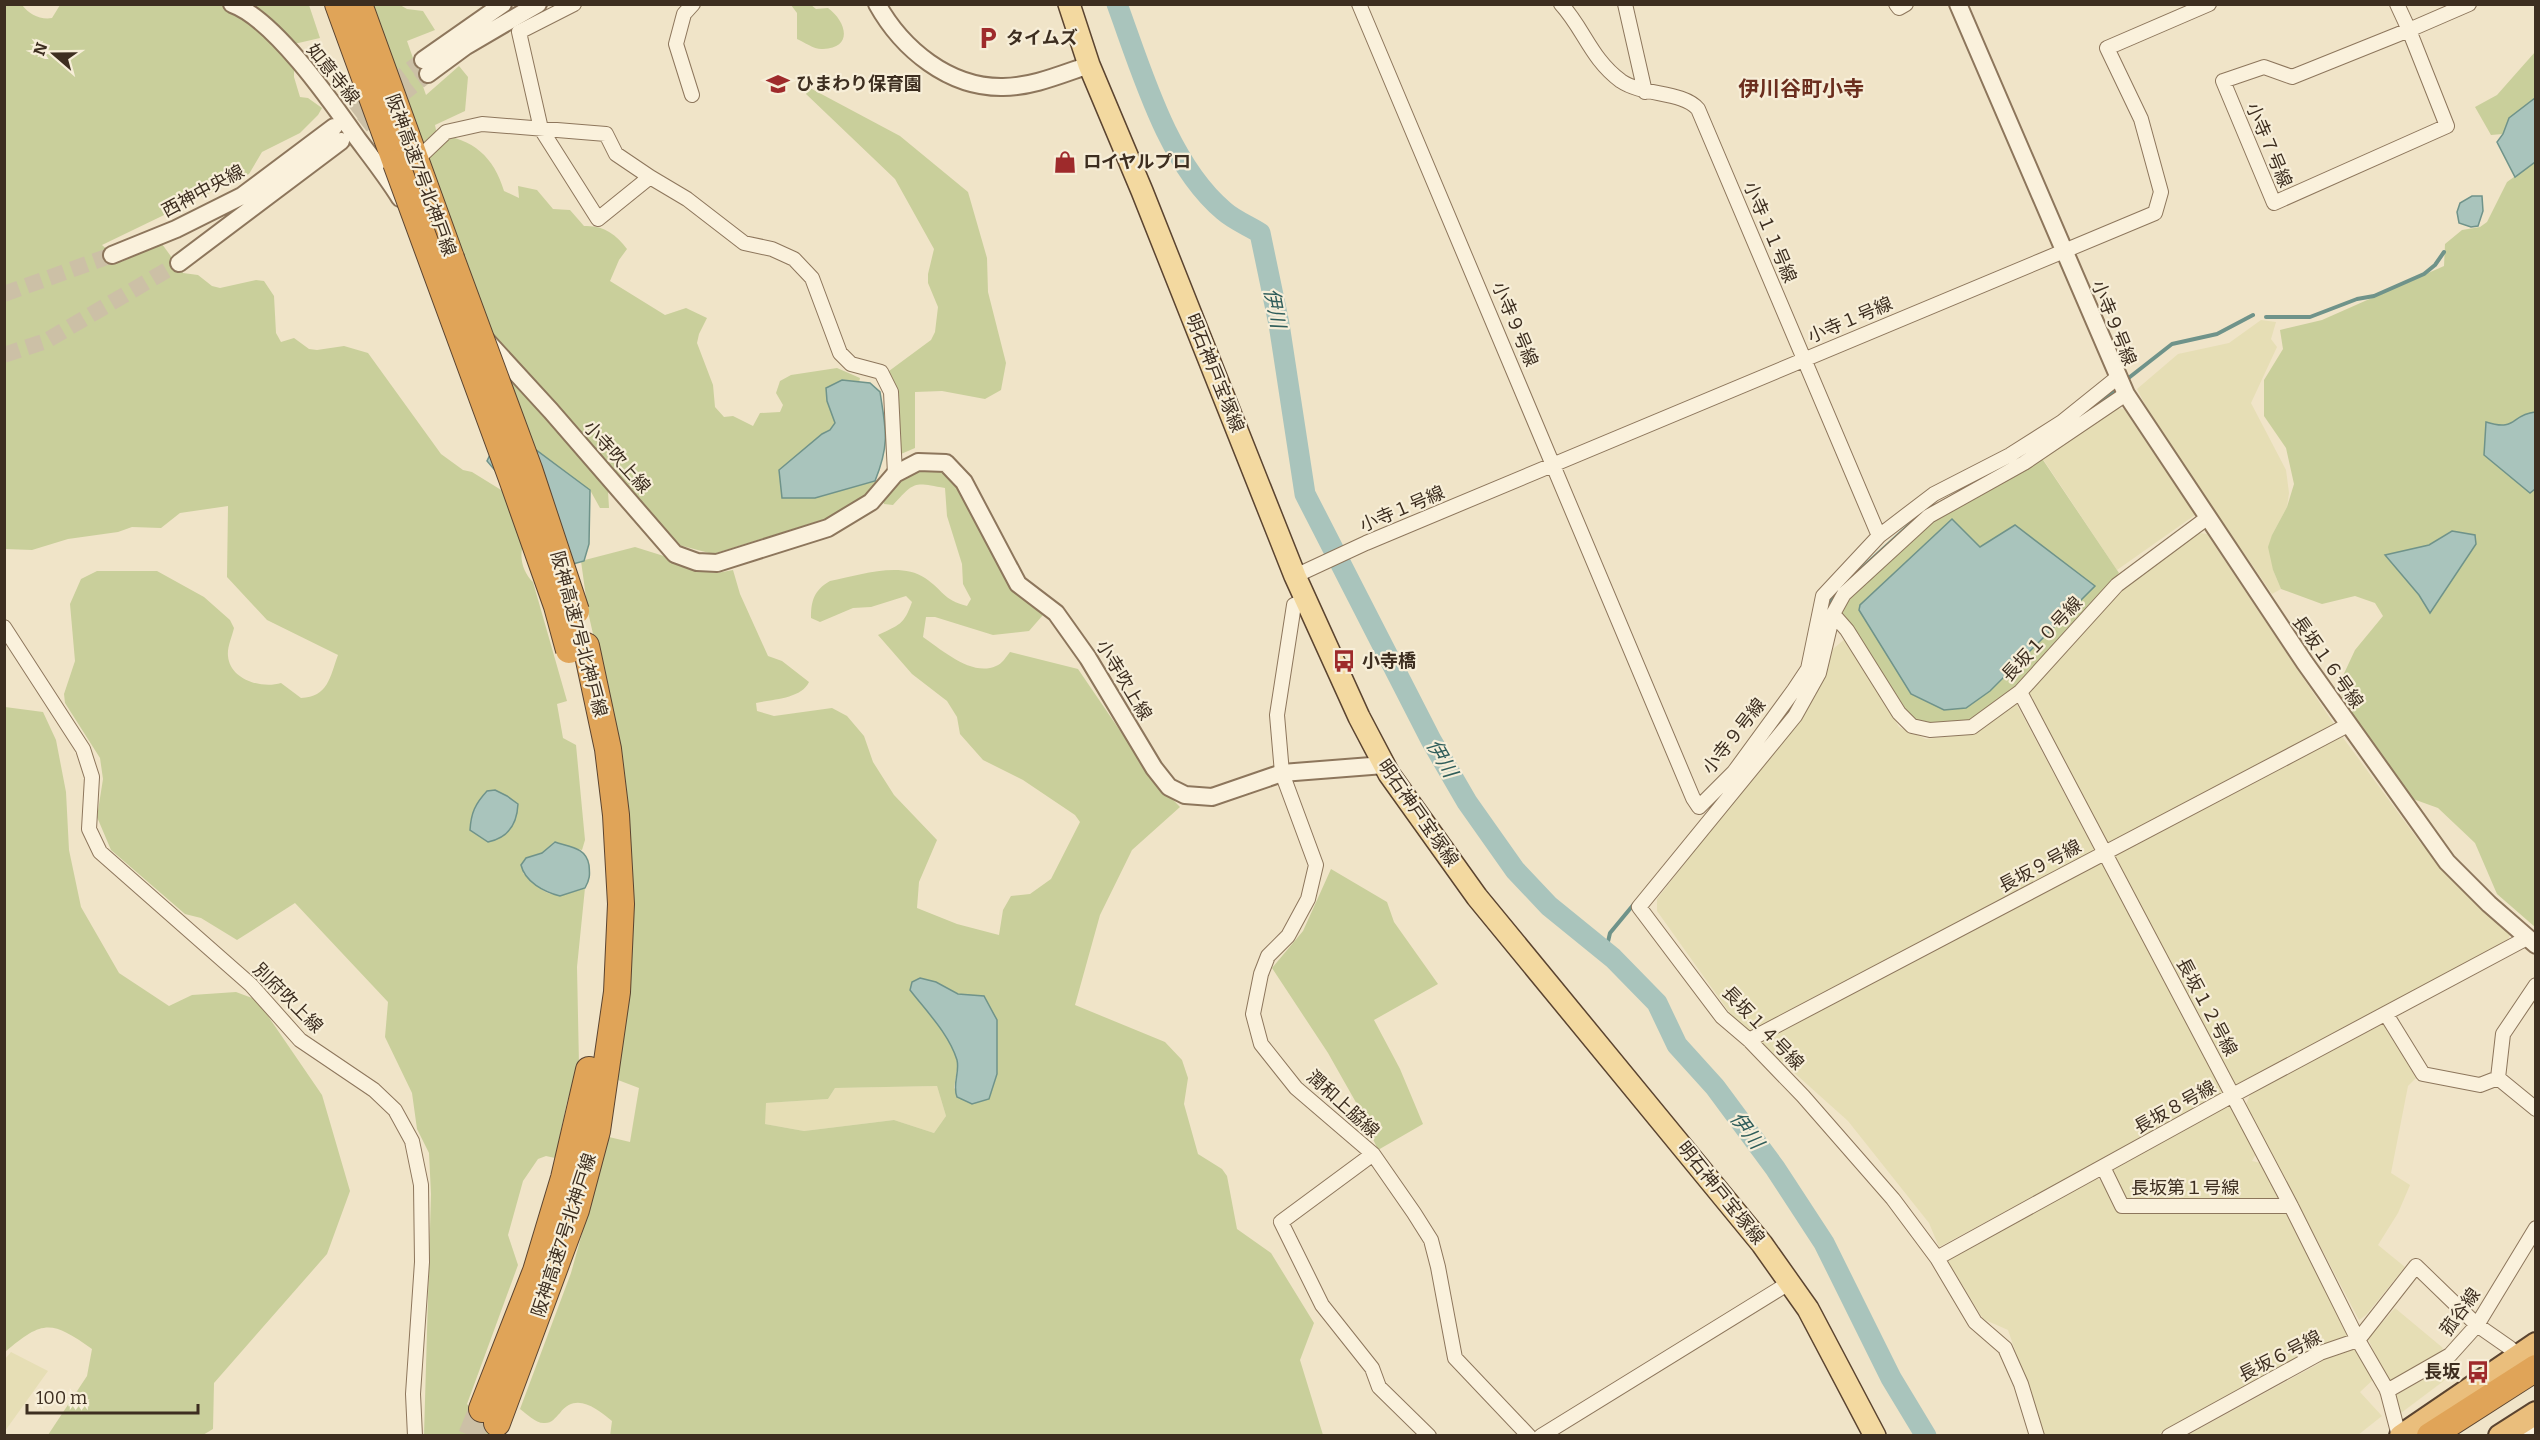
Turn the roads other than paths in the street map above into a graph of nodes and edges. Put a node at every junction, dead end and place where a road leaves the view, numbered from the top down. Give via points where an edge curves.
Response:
1 (232, 4) edge
2 (338, 4) edge
3 (359, 4) edge
4 (503, 4) edge
5 (538, 4) edge
6 (574, 4) edge
7 (693, 4) edge
8 (877, 4) edge
9 (1069, 4) edge
10 (1359, 4) edge
11 (1561, 4) edge
12 (1625, 4) edge
13 (1959, 4) edge
14 (2209, 4) edge
15 (2397, 4) edge
16 (2469, 4) edge
17 (2409, 30) junction
18 (1089, 64) junction
19 (1645, 92) junction
20 (692, 95) dead end
21 (541, 129) junction
22 (424, 153) dead end
23 (393, 173) junction
24 (650, 177) junction
25 (2063, 251) junction
26 (111, 255) tunnel mouth
27 (179, 263) tunnel mouth
28 (1804, 358) junction
29 (2118, 377) junction
30 (2126, 394) junction
31 (1553, 465) junction
32 (895, 474) junction
33 (1954, 492) junction
34 (2207, 518) junction
35 (1879, 536) junction
36 (1303, 573) junction
37 (1306, 600) junction
38 (1833, 614) junction
39 (4, 627) edge
40 (578, 648) junction
41 (2020, 692) junction
42 (2348, 725) junction
43 (1384, 765) junction
44 (1282, 773) junction
45 (1705, 814) junction
46 (2105, 852) junction
47 (2531, 942) edge
48 (2535, 985) edge
49 (2386, 1014) junction
50 (1749, 1040) junction
51 (2498, 1078) junction
52 (2233, 1095) junction
53 (2535, 1109) edge
54 (1373, 1154) junction
55 (2103, 1167) junction
56 (2291, 1206) junction
57 (2535, 1228) edge
58 (1937, 1258) junction
59 (1790, 1283) junction
60 (2477, 1325) junction
61 (2358, 1340) junction
62 (2510, 1348) dead end
63 (2533, 1359) edge
64 (2535, 1386) edge
65 (2387, 1391) junction
66 (2535, 1413) edge
67 (489, 1416) tunnel mouth
68 (2507, 1431) edge
69 (2535, 1431) edge
70 (415, 1436) edge
71 (1429, 1436) edge
72 (1529, 1436) edge
73 (1541, 1436) edge
74 (1875, 1436) edge
75 (2037, 1436) edge
76 (2169, 1436) edge
77 (2400, 1436) edge
78 (2430, 1436) edge
79 (2459, 1436) edge

1 - 23 street, 如意寺線 via 272,33
2 - 23 highway, 阪神高速7号北神戸線
3 - 40 highway, 阪神高速7号北神戸線, bridge via 554,540
4 - 5 street via 425,67
6 - 21 street via 519,32
7 - 20 street via 684,14 676,44
8 - 18 street via 890,27 914,52 941,70 972,82 1014,86
9 - 18 main road, 明石神戸宝塚線
10 - 31 street, 小寺９号線
11 - 19 street, 小寺１１号線 via 1600,62 1622,81
12 - 19 street
13 - 25 street, 小寺９号線
14 - 25 street, 小寺１号線 via 2107,48 2141,119 2161,192 2156,213
15 - 17 street
16 - 17 street
17 - 17 street, 小寺７号線 via 2292,77 2264,67 2223,81 2274,203 2447,126
18 - 36 main road, 明石神戸宝塚線
19 - 28 street, 小寺１１号線 via 1693,102 1698,109
21 - 22 street via 482,124 446,132
21 - 24 street via 606,134 616,154
21 - 24 street via 598,219
23 - 32 street, 小寺吹上線 via 473,324 675,554 697,562 717,563 828,528 871,502
23 - 40 highway, 阪神高速7号北神戸線, bridge via 557,606
24 - 32 street via 687,199 744,243 794,259 812,278 840,353 851,364 881,372 891,392
25 - 28 street, 小寺１号線
25 - 29 street, 小寺９号線
26 - 27 street, 西神中央線 via 242,196 338,134
28 - 31 street, 小寺１号線
28 - 35 street, 小寺１１号線
29 - 30 street, 長坂１６号線
29 - 33 street, 小寺９号線 via 2062,422
30 - 33 street via 2024,463
30 - 34 street, 長坂１６号線
31 - 36 street, 小寺１号線
31 - 45 street, 小寺９号線 via 1693,798
32 - 44 street, 小寺吹上線 via 918,462 945,463 964,482 1018,584 1056,613 1169,787 1185,795 1212,797
33 - 35 street, 小寺９号線 via 1934,494
33 - 38 street, 長坂１４号線 via 1844,594
34 - 41 street, 長坂１０号線 via 2117,585
34 - 42 street, 長坂１６号線
35 - 45 street, 小寺９号線 via 1823,596 1808,669
36 - 37 main road, 明石神戸宝塚線
37 - 43 main road, 明石神戸宝塚線
37 - 44 street, 潤和上脇線 via 1294,605 1277,715
38 - 41 street, 長坂１０号線 via 1899,713 1912,726 1930,730 1972,727
38 - 45 street, 長坂１４号線 via 1819,673 1795,716
39 - 70 street, 別府吹上線 via 83,749 92,777 89,829 100,852 251,985 300,1040 374,1090 395,1110 412,1142 421,1185 422,1262 413,1394
40 - 67 highway, 阪神高速7号北神戸線 via 608,749 616,815 621,904 617,992 597,1131 576,1210
41 - 46 street, 長坂１２号線
42 - 46 street, 長坂９号線
42 - 47 street, 長坂１６号線 via 2447,862
43 - 44 street, 小寺吹上線
43 - 59 main road, 明石神戸宝塚線 via 1478,897
44 - 54 street, 潤和上脇線 via 1312,850 1316,865 1314,882 1288,936 1268,956 1253,1014 1261,1044 1296,1088
45 - 50 street, 長坂１４号線 via 1639,907 1722,1017
46 - 50 street, 長坂９号線
46 - 52 street, 長坂１２号線
47 - 49 street, 長坂８号線
48 - 51 street via 2503,1034
49 - 51 street via 2423,1074 2480,1085
49 - 52 street, 長坂８号線
50 - 58 street, 長坂１４号線 via 1878,1182
51 - 53 street
52 - 55 street, 長坂８号線
52 - 56 street, 長坂１２号線
54 - 71 street, 潤和上脇線 via 1281,1222 1322,1305 1372,1368 1379,1387
54 - 72 street via 1431,1240 1455,1358
55 - 56 street, 長坂第１号線 via 2122,1206
55 - 58 street, 長坂８号線
56 - 61 street, 長坂１２号線
57 - 60 street, 菰谷線
58 - 75 street, 長坂１４号線 via 1975,1322 2004,1348
59 - 73 street
59 - 74 main road, 明石神戸宝塚線 via 1808,1309
60 - 61 street via 2416,1266
60 - 62 street
60 - 65 street, 菰谷線 via 2450,1355
61 - 65 street, 長坂１２号線
61 - 76 street, 長坂６号線 via 2320,1353
63 - 77 highway
63 - 78 highway
64 - 79 highway
65 - 77 street, 長坂１２号線
66 - 68 highway
68 - 69 street

